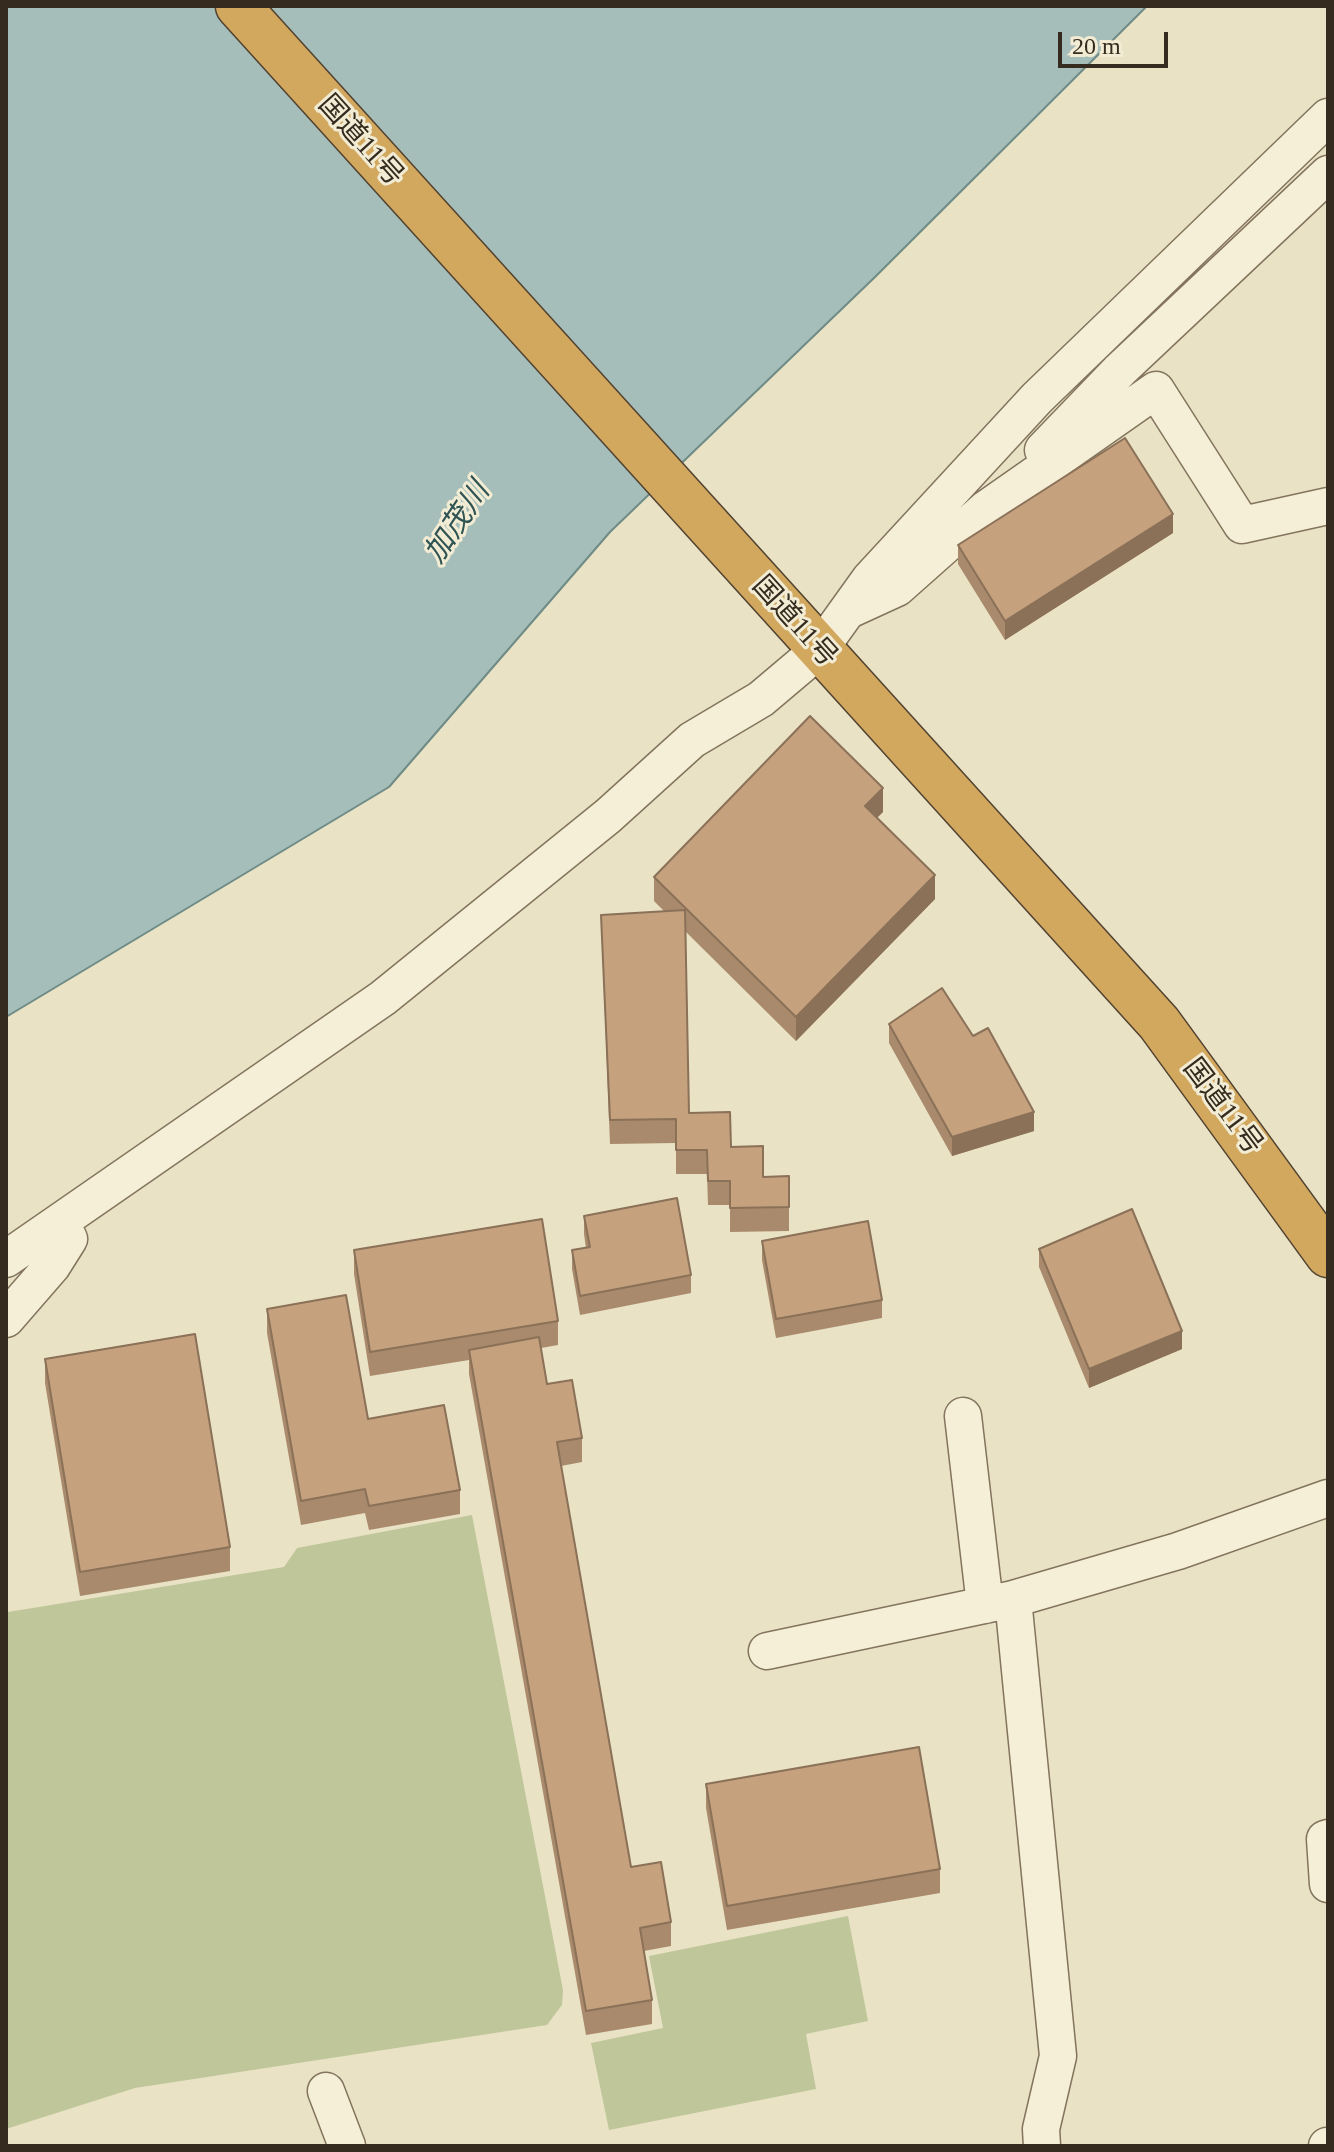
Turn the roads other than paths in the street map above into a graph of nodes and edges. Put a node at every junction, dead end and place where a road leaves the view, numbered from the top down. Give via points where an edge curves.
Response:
1 (238, 6) edge
2 (1328, 117) edge
3 (1328, 174) edge
4 (1328, 506) edge
5 (986, 509) junction
6 (848, 610) junction
7 (806, 635) junction
8 (61, 1222) junction
9 (1328, 1255) edge
10 (6, 1259) edge
11 (6, 1319) edge
12 (963, 1416) dead end
13 (1328, 1498) edge
14 (999, 1602) junction
15 (767, 1651) dead end
16 (1328, 1838) edge
17 (1328, 1884) edge
18 (326, 2091) dead end
19 (347, 2146) edge
20 (1042, 2146) edge

1 - 7 highway, 国道11号
2 - 6 street via 1037,398 870,579
3 - 5 street via 1120,370
4 - 5 street via 1242,525 1156,390
5 - 6 street via 897,588
6 - 7 street
7 - 8 street via 761,699 692,740 608,816 383,998
7 - 9 highway, 国道11号 via 1159,1023
8 - 10 street
8 - 11 street via 69,1239
12 - 14 street
13 - 14 street via 1178,1551
14 - 15 street
14 - 20 street via 1058,2056
16 - 17 street
18 - 19 street

